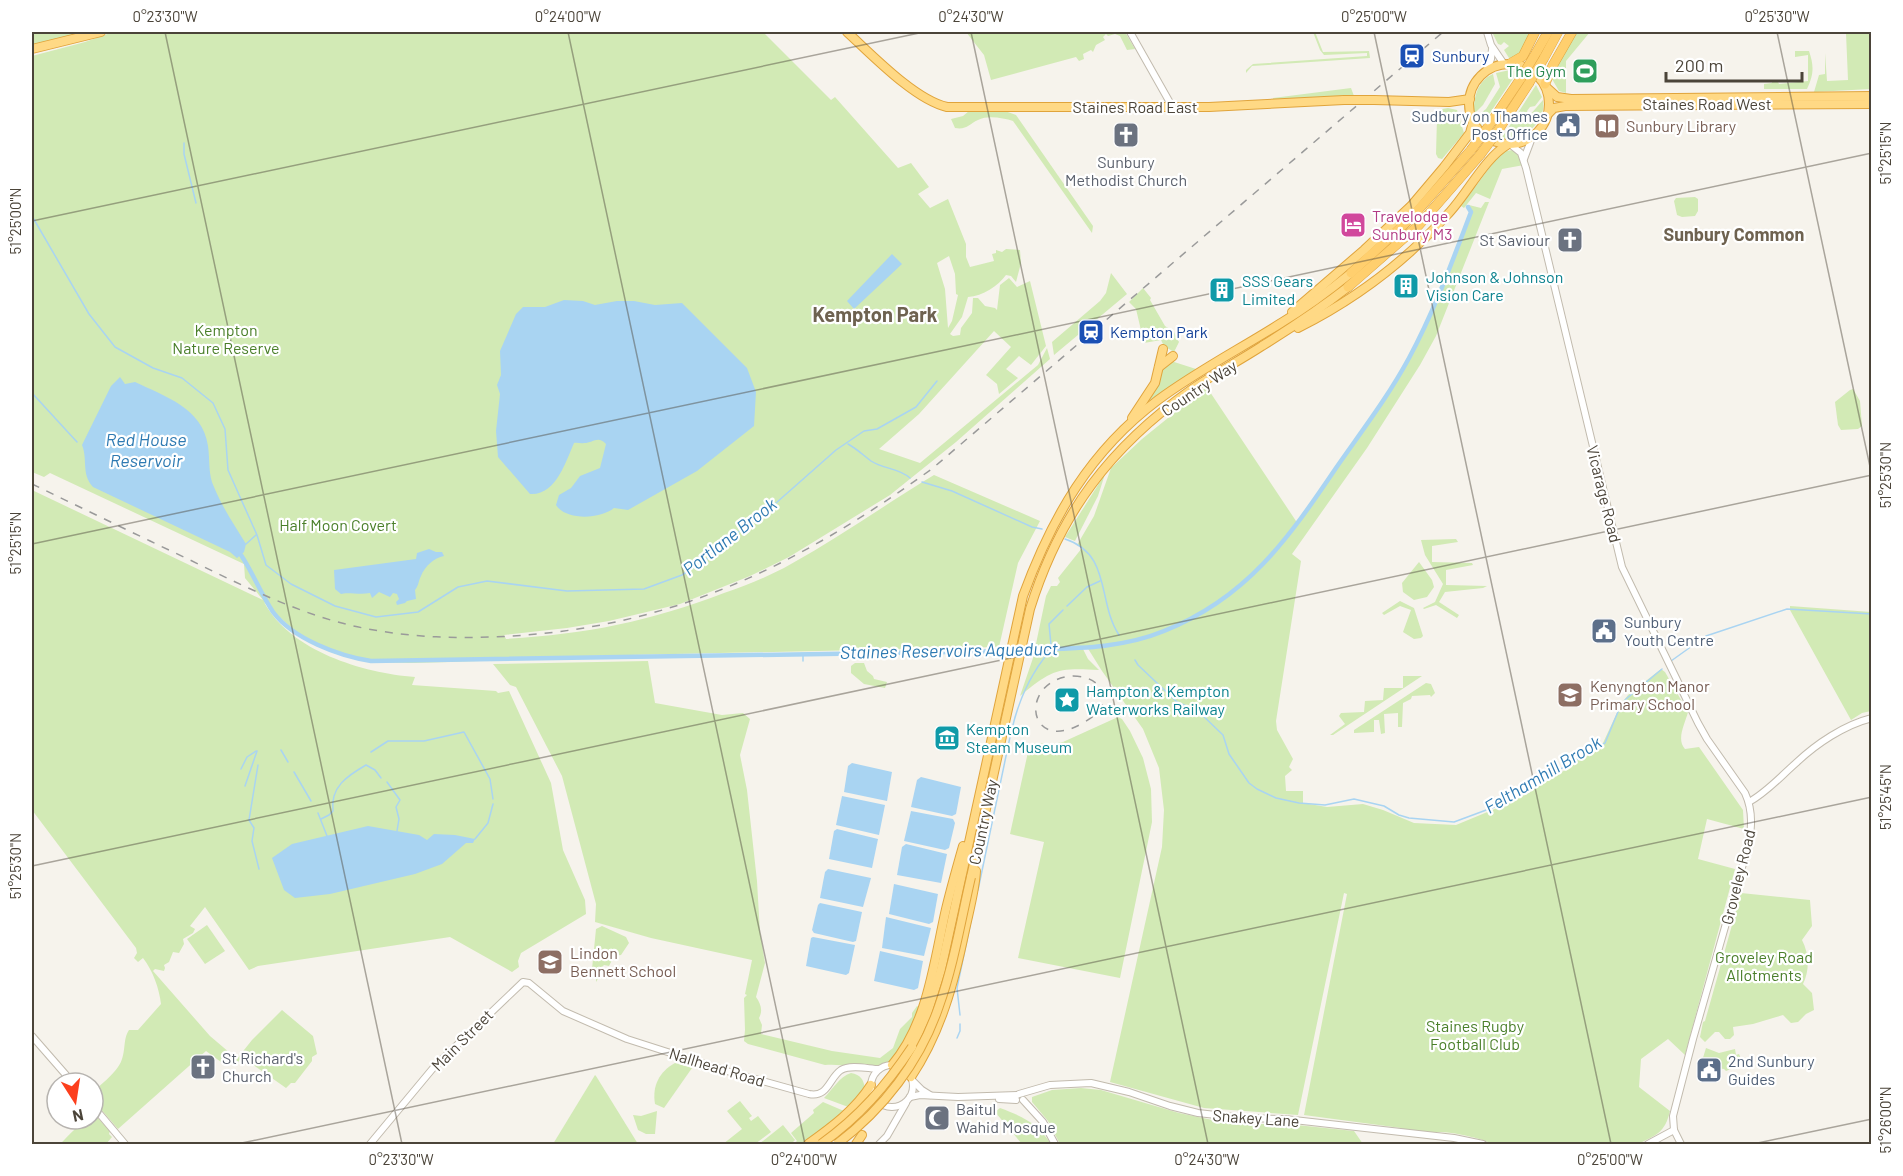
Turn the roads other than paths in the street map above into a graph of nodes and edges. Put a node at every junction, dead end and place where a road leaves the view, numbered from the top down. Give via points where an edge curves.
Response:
1 (101, 32) edge
2 (847, 32) edge
3 (1130, 32) edge
4 (1487, 32) edge
5 (1535, 32) edge
6 (1548, 32) edge
7 (1558, 32) edge
8 (1572, 32) edge
9 (1491, 45) junction
10 (32, 49) edge
11 (1540, 56) junction
12 (1508, 63) junction
13 (1487, 70) junction
14 (1545, 85) junction
15 (1872, 96) edge
16 (1470, 99) junction
17 (1650, 101) junction
18 (1449, 102) junction
19 (1872, 104) edge
20 (1173, 108) junction
21 (1546, 116) junction
22 (1471, 118) junction
23 (1533, 135) junction
24 (1509, 145) junction
25 (1476, 153) junction
26 (1524, 160) junction
27 (1351, 273) joint
28 (1348, 287) joint
29 (1281, 323) junction
30 (1263, 346) junction
31 (1163, 349) dead end
32 (1173, 356) dead end
33 (1158, 368) junction
34 (1127, 426) junction
35 (1020, 632) junction
36 (1872, 718) edge
37 (983, 776) junction
38 (1749, 802) junction
39 (977, 852) junction
40 (568, 1013) joint
41 (32, 1036) edge
42 (892, 1065) junction
43 (860, 1068) junction
44 (879, 1070) junction
45 (63, 1071) edge
46 (912, 1079) junction
47 (872, 1082) junction
48 (930, 1095) junction
49 (1020, 1098) junction
50 (908, 1100) junction
51 (890, 1107) junction
52 (105, 1120) edge
53 (896, 1122) junction
54 (1674, 1130) junction
55 (862, 1135) dead end
56 (125, 1144) edge
57 (370, 1144) edge
58 (808, 1144) edge
59 (821, 1144) edge
60 (837, 1144) edge
61 (856, 1144) edge
62 (879, 1144) edge
63 (1055, 1144) edge
64 (1483, 1144) edge
65 (1648, 1144) edge
66 (1681, 1144) edge

1 - 10 highway
2 - 20 highway, Staines Road East via 910,87 942,106
3 - 20 street
4 - 9 street
5 - 12 highway via 1523,56
6 - 11 highway
7 - 11 highway
8 - 14 highway
9 - 12 street
9 - 13 street
11 - 25 highway, bridge
12 - 13 highway
12 - 14 highway via 1530,68
13 - 16 highway via 1476,82
14 - 17 highway via 1563,98
14 - 21 highway via 1549,108
15 - 17 highway
16 - 18 highway, Staines Road East
16 - 22 highway
17 - 19 highway, Staines Road West
17 - 21 highway, Staines Road West via 1565,106 1554,108
18 - 20 highway, Staines Road East, bridge via 1344,100
18 - 22 highway, Staines Road East via 1463,108
21 - 23 highway
22 - 24 highway via 1485,137
22 - 29 highway via 1470,133 1417,199
23 - 24 highway
23 - 26 street
24 - 26 street, Vicarage Road
24 - 30 highway via 1493,155 1455,207 1416,249 1334,309
25 - 27 highway
25 - 28 highway via 1419,225
26 - 38 street, Vicarage Road via 1622,567 1707,739
27 - 29 highway
28 - 30 highway
29 - 34 highway, Country Way via 1186,381
30 - 35 highway, Country Way via 1192,389 1131,439 1097,475 1057,540
31 - 33 highway
32 - 33 highway
33 - 34 highway via 1155,383
34 - 35 highway, Country Way via 1091,466 1053,524 1023,596
35 - 37 highway, Country Way
35 - 39 highway, Country Way
36 - 38 street via 1850,725 1829,739
37 - 42 highway via 923,1005
37 - 59 highway, bridge via 927,1014 912,1047 869,1105
38 - 54 street, Groveley Road via 1751,835 1685,1068 1672,1121
39 - 46 highway, bridge via 967,919 946,1009
39 - 60 highway, Country Way, bridge via 934,1021 891,1092
40 - 43 street, Nallhead Road via 627,1039 814,1095 824,1092 842,1070
40 - 57 street, Main Street via 529,983 521,983 434,1067
41 - 45 street
42 - 44 street
42 - 46 street via 903,1068
43 - 44 street, Nallhead Road
43 - 47 street
44 - 47 street
46 - 48 street
46 - 50 street via 913,1090
47 - 51 street via 874,1097
47 - 58 highway via 850,1112
48 - 49 street via 987,1096 1012,1101
48 - 50 street
49 - 63 street via 1043,1122
49 - 64 street, Snakey Lane via 1050,1084 1091,1083 1198,1113 1374,1129
50 - 51 street
50 - 53 street
51 - 53 street
52 - 56 street
53 - 62 street
54 - 65 street
54 - 66 street
55 - 61 highway

